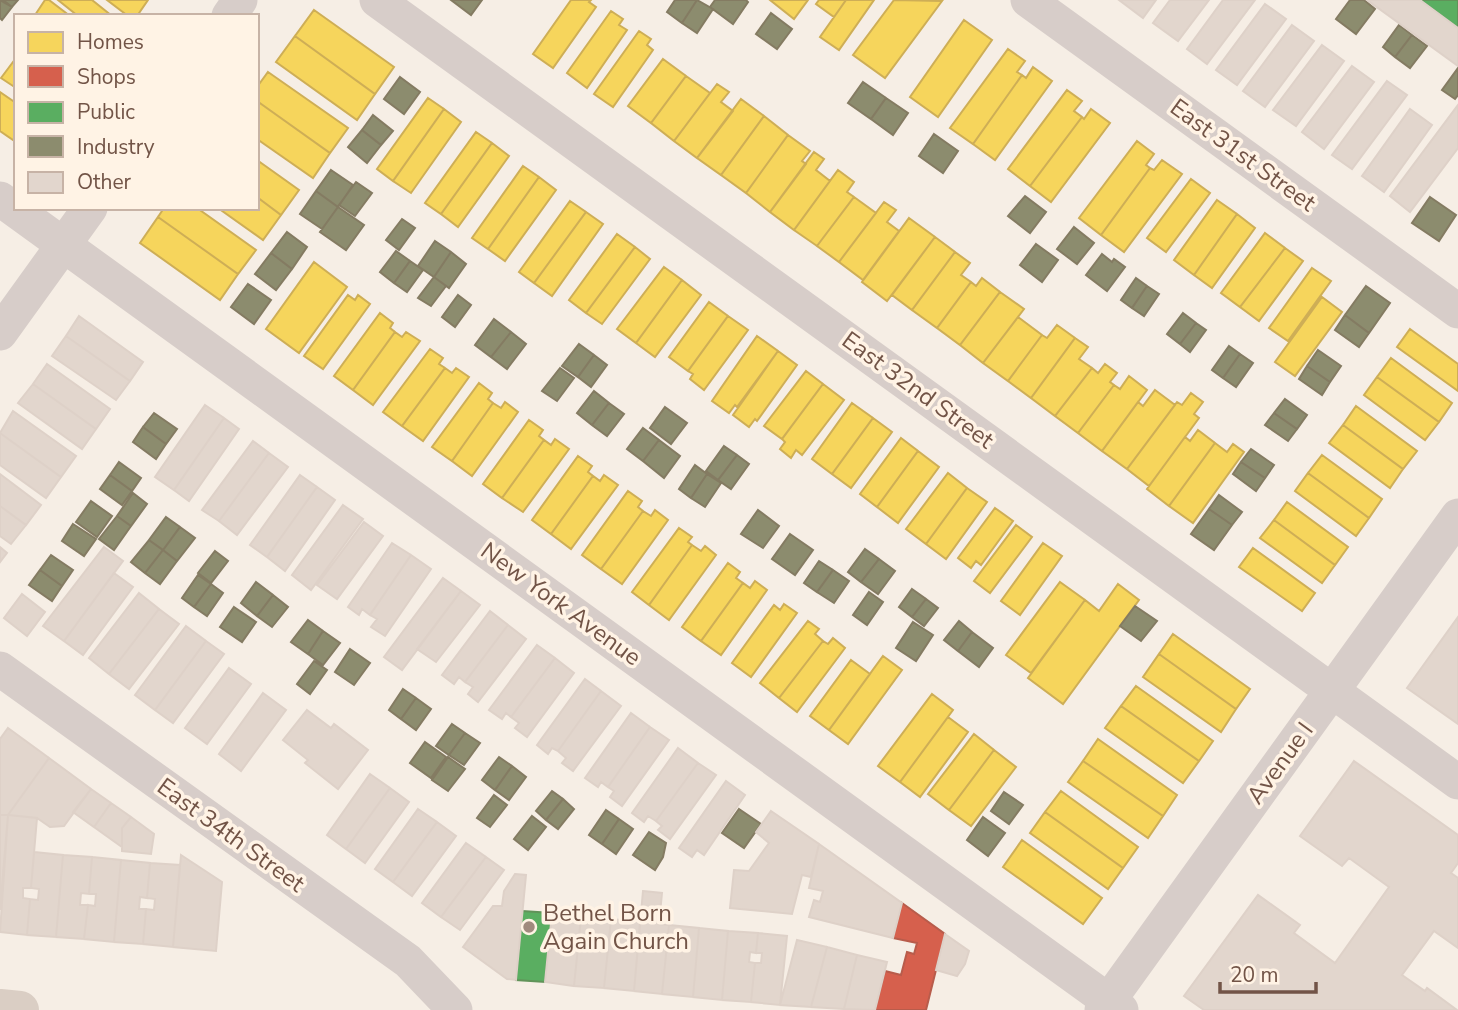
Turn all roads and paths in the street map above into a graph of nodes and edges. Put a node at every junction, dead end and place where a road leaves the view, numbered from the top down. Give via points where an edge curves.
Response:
1 (377, 0) edge
2 (1028, 0) edge
3 (15, 210) edge
4 (89, 210) edge
5 (64, 245) junction
6 (1458, 311) edge
7 (0, 333) edge
8 (1458, 516) edge
9 (0, 668) edge
10 (1332, 690) junction
11 (1458, 782) edge
12 (1110, 1007) edge
13 (0, 1008) edge
14 (20, 1010) edge
15 (455, 1010) edge

1 - 10 street, East 32nd Street
2 - 6 street, East 31st Street
3 - 5 street, New York Avenue
4 - 5 street
5 - 7 street
5 - 12 street, New York Avenue
8 - 10 street, Avenue I
9 - 15 street, East 34th Street via 408,961
10 - 11 street, East 32nd Street
10 - 12 street, Avenue I
13 - 14 main road

